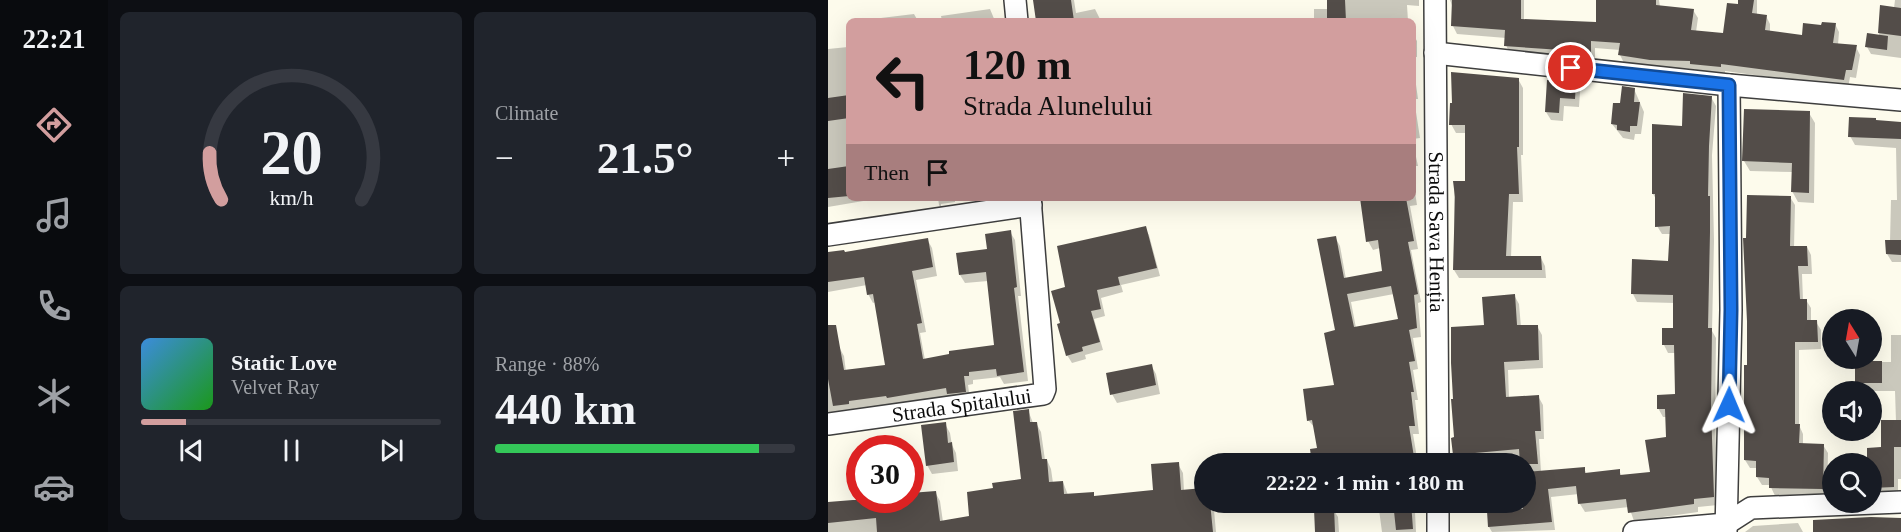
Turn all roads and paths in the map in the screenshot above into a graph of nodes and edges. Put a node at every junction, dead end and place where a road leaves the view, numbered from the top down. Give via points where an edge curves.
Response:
1 (1015, 0) edge
2 (1435, 0) edge
3 (1017, 18) edge
4 (1435, 53) junction
5 (1729, 85) junction
6 (1901, 100) edge
7 (1031, 202) edge
8 (828, 235) edge
9 (828, 424) edge
10 (1438, 453) edge
11 (1901, 502) edge
12 (1438, 513) edge
13 (1726, 528) edge
14 (1438, 532) edge
15 (1634, 532) edge

1 - 3 street
2 - 4 street, Strada Sava Henția
4 - 5 street
4 - 10 street, Strada Sava Henția
5 - 6 street
5 - 13 street via 1731,310
7 - 8 street
7 - 9 street, Strada Spitalului via 1046,388 1043,394
11 - 13 street via 1751,508
12 - 14 street
13 - 15 street

